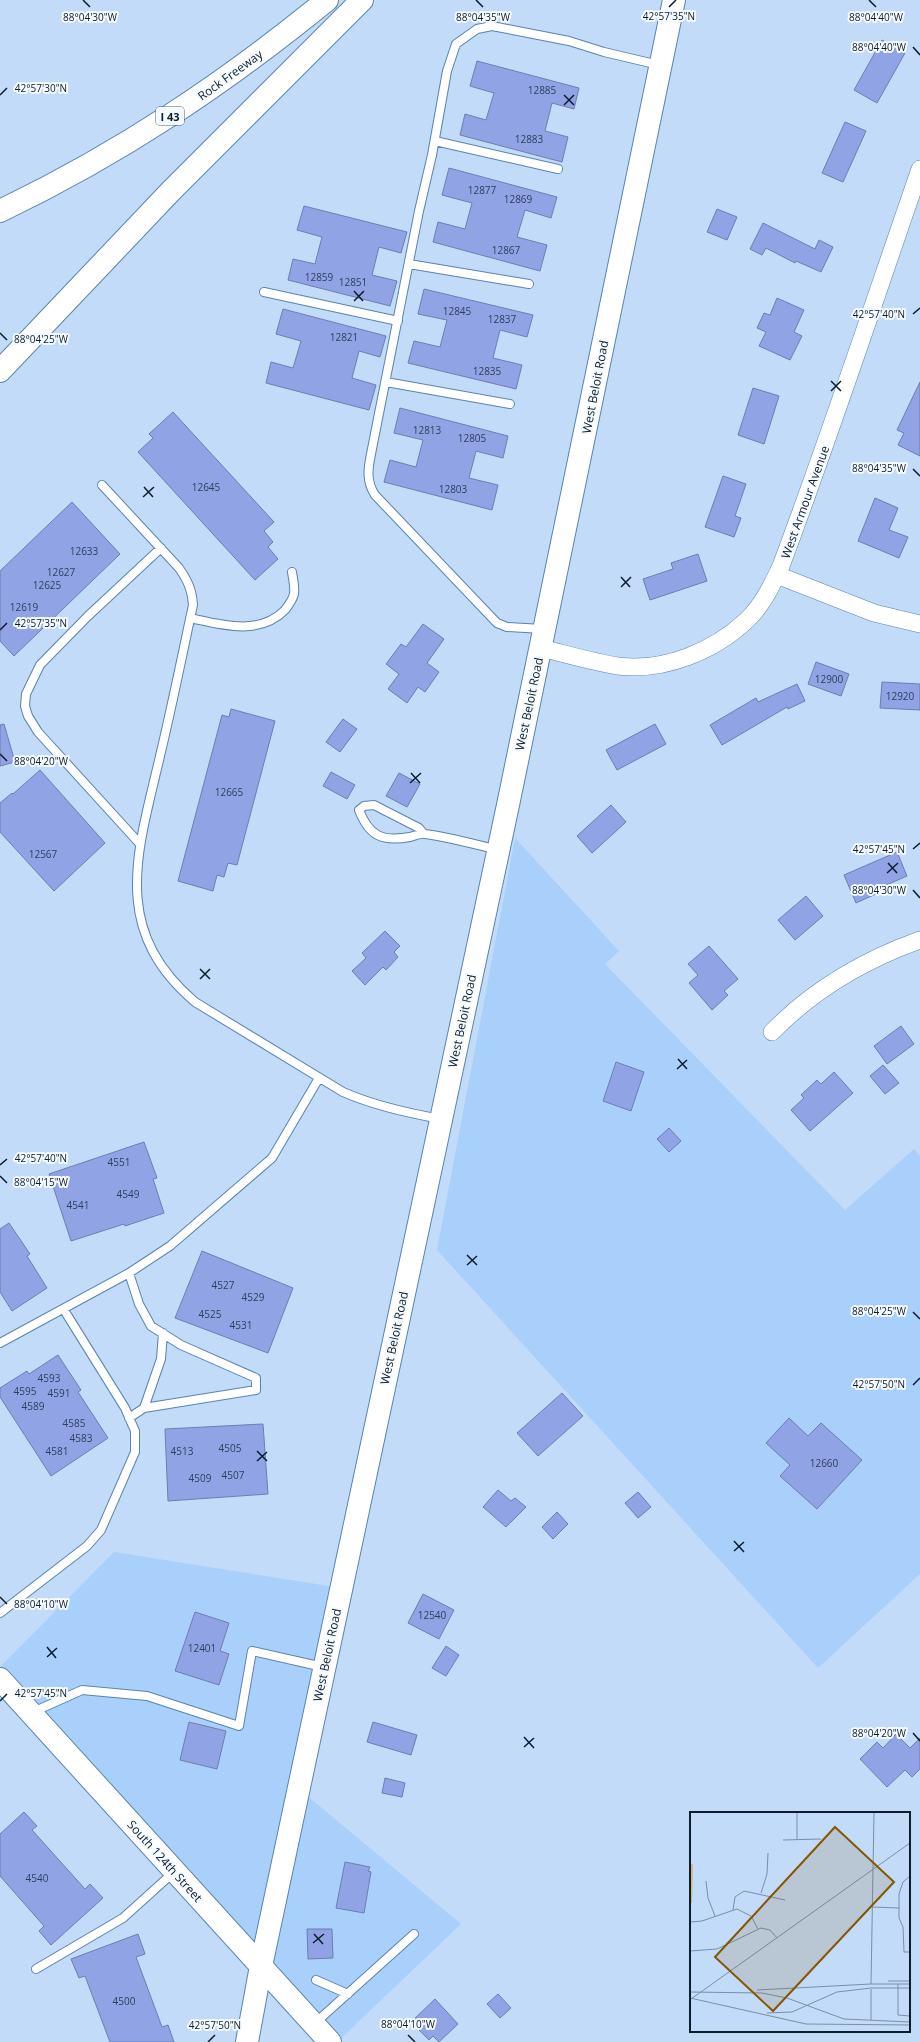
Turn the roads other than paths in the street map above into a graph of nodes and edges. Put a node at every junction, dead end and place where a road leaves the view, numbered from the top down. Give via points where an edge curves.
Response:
1 (327, 0) edge
2 (362, 0) edge
3 (674, 0) edge
4 (660, 66) junction
5 (435, 141) junction
6 (558, 169) dead end
7 (920, 169) edge
8 (0, 211) edge
9 (409, 264) junction
10 (529, 284) dead end
11 (264, 292) dead end
12 (398, 321) junction
13 (0, 371) edge
14 (386, 382) junction
15 (510, 404) dead end
16 (102, 485) dead end
17 (161, 548) junction
18 (292, 572) dead end
19 (777, 575) junction
20 (190, 618) junction
21 (920, 624) edge
22 (543, 639) junction
23 (423, 833) junction
24 (140, 844) junction
25 (499, 850) junction
26 (920, 940) edge
27 (772, 1032) dead end
28 (319, 1078) junction
29 (441, 1119) junction
30 (129, 1273) junction
31 (64, 1310) junction
32 (162, 1333) junction
33 (0, 1343) edge
34 (144, 1408) junction
35 (129, 1418) junction
36 (0, 1613) edge
37 (324, 1668) junction
38 (0, 1679) edge
39 (30, 1713) junction
40 (175, 1871) junction
41 (414, 1934) dead end
42 (261, 1966) junction
43 (36, 1969) dead end
44 (316, 1980) dead end
45 (348, 1994) junction
46 (314, 2024) junction
47 (247, 2042) edge
48 (330, 2042) edge

1 - 8 main road, Rock Freeway / I 43 via 241,68 156,126 56,184
2 - 13 main road via 170,192
3 - 4 main road, West Beloit Road
4 - 5 lane via 569,41 509,28 492,26 477,29 456,44 448,71
4 - 22 main road, West Beloit Road
5 - 6 lane
5 - 9 lane
7 - 19 street, West Armour Avenue via 830,433
9 - 10 lane
9 - 12 lane
11 - 12 lane
12 - 14 lane
14 - 15 lane
14 - 22 lane via 368,470 372,491 497,623
16 - 17 lane
17 - 20 lane via 188,581 193,593
17 - 24 lane via 40,665 32,677 25,700 28,716 38,732
18 - 20 lane via 294,595 288,607 277,618 254,626 228,626
19 - 21 street via 874,613
19 - 22 street, West Armour Avenue via 747,620 722,640 684,658 664,664 619,666
20 - 24 lane
22 - 25 main road, West Beloit Road
23 - 23 lane via 389,839 376,834 365,825 359,810 364,806 374,805 419,828
23 - 25 lane
24 - 28 lane via 137,901 142,925 151,948 165,970 180,989 210,1012
25 - 29 main road, West Beloit Road
26 - 27 street via 887,952 850,971 817,993
28 - 29 lane via 364,1101 389,1109
28 - 30 lane via 272,1158 170,1246
29 - 37 main road, West Beloit Road
30 - 31 lane
30 - 32 lane via 139,1304 151,1326
31 - 33 lane
31 - 35 lane
32 - 34 lane via 161,1359
32 - 34 lane via 181,1345 256,1378 256,1390
34 - 35 lane
35 - 36 lane via 134,1431 135,1452 101,1530 87,1546
37 - 39 lane via 252,1651 239,1726 147,1696 82,1690
37 - 42 main road, West Beloit Road
38 - 39 main road, South 124th Street
39 - 40 main road, South 124th Street
40 - 42 main road, South 124th Street
40 - 43 lane via 123,1918
41 - 45 lane
42 - 46 main road, South 124th Street
42 - 47 main road, West Beloit Road
44 - 45 lane
45 - 46 lane
46 - 48 main road, South 124th Street

